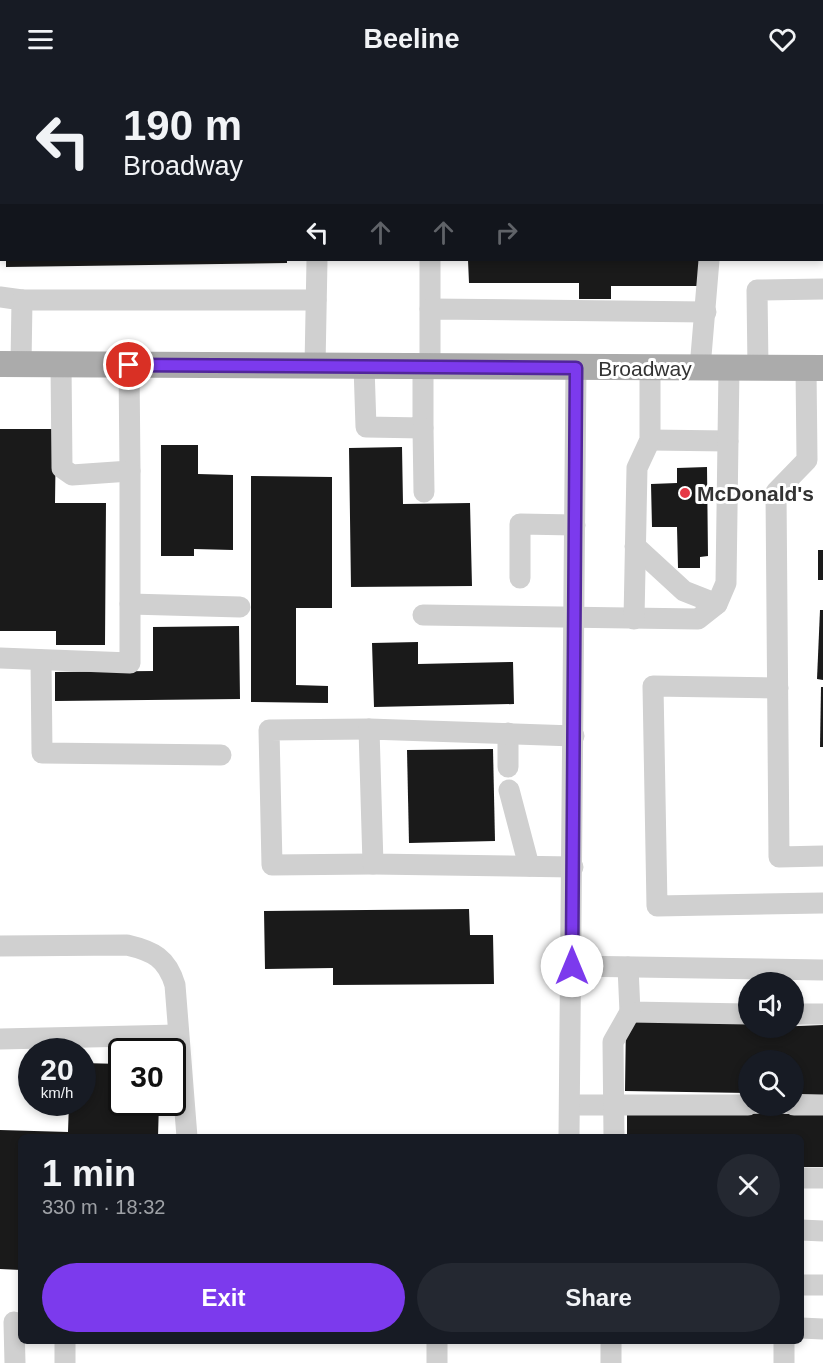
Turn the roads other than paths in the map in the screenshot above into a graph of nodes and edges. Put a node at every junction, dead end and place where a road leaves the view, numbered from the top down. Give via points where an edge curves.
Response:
1 (317, 261) edge
2 (430, 261) edge
3 (709, 261) edge
4 (823, 289) edge
5 (0, 297) edge
6 (22, 300) junction
7 (316, 300) junction
8 (430, 309) junction
9 (706, 312) junction
10 (10, 364) edge
11 (61, 364) junction
12 (129, 365) junction
13 (315, 366) junction
14 (364, 366) junction
15 (426, 367) junction
16 (576, 368) junction
17 (650, 368) junction
18 (700, 368) junction
19 (729, 368) junction
20 (758, 368) junction
21 (815, 368) edge
22 (423, 428) junction
23 (650, 440) junction
24 (728, 441) junction
25 (815, 460) edge
26 (130, 471) junction
27 (424, 492) dead end
28 (575, 525) junction
29 (635, 546) junction
30 (520, 578) dead end
31 (130, 604) junction
32 (717, 604) junction
33 (240, 607) dead end
34 (423, 615) dead end
35 (575, 616) junction
36 (634, 619) junction
37 (0, 658) edge
38 (41, 660) junction
39 (778, 688) junction
40 (369, 729) junction
41 (508, 733) junction
42 (574, 736) junction
43 (221, 755) dead end
44 (508, 767) dead end
45 (509, 790) dead end
46 (823, 856) edge
47 (373, 864) junction
48 (529, 866) junction
49 (573, 867) junction
50 (823, 903) edge
51 (0, 946) edge
52 (572, 966) junction
53 (628, 967) junction
54 (823, 970) edge
55 (630, 1012) junction
56 (738, 1014) edge
57 (804, 1014) edge
58 (823, 1014) edge
59 (178, 1035) junction
60 (0, 1039) edge
61 (570, 1105) junction
62 (614, 1105) junction
63 (738, 1105) edge
64 (804, 1105) edge
65 (823, 1106) edge
66 (187, 1134) edge
67 (569, 1134) edge
68 (614, 1134) edge
69 (804, 1178) edge
70 (823, 1178) edge
71 (804, 1230) edge
72 (823, 1231) edge
73 (804, 1285) edge
74 (823, 1285) edge
75 (12, 1322) edge
76 (804, 1328) edge
77 (823, 1329) edge
78 (65, 1344) edge
79 (437, 1344) edge
80 (611, 1344) edge
81 (784, 1344) edge
82 (15, 1363) edge
83 (65, 1363) edge
84 (437, 1363) edge
85 (610, 1363) edge
86 (784, 1363) edge

1 - 7 street
2 - 8 street
3 - 9 street
4 - 20 street via 757,290
5 - 6 street
6 - 7 street
6 - 10 street
7 - 13 street
8 - 9 street
8 - 15 street
9 - 18 street
10 - 11 main road, Broadway
11 - 12 main road, Broadway
11 - 26 street via 62,468 72,476
12 - 13 main road, Broadway
12 - 26 street
13 - 14 main road, Broadway
14 - 15 main road, Broadway
14 - 22 street via 366,427
15 - 16 main road, Broadway
15 - 22 street
16 - 17 main road, Broadway
16 - 28 street
17 - 18 main road, Broadway
17 - 23 street
18 - 19 main road, Broadway
19 - 20 main road, Broadway
19 - 24 street
20 - 21 main road, Broadway
21 - 25 street
22 - 27 street
23 - 24 street
23 - 29 street via 637,468
24 - 32 street via 726,583
25 - 39 street via 776,492
26 - 31 street
28 - 30 street via 520,524
28 - 35 street
29 - 32 street via 684,591
29 - 36 street
31 - 33 street
31 - 38 street via 130,663
32 - 36 street via 698,619
34 - 35 street
35 - 36 street
35 - 42 street
37 - 38 street
38 - 43 street via 42,753
39 - 46 street via 779,857
39 - 50 street via 653,686 657,906
40 - 41 street
40 - 47 street
40 - 47 street via 269,730 270,798 272,865
41 - 42 street
41 - 44 street
42 - 49 street
45 - 48 street
47 - 48 street
48 - 49 street
49 - 52 street
51 - 59 street via 127,945 147,949 160,956 170,969 175,985
52 - 53 street
52 - 61 street
53 - 54 street
53 - 55 street
55 - 56 street
55 - 62 street via 613,1042
57 - 58 street
59 - 60 street
59 - 66 street
61 - 62 street
61 - 67 street
62 - 63 street
62 - 68 street
64 - 65 street
69 - 70 street
71 - 72 street
73 - 74 street
75 - 82 street
76 - 77 street
78 - 83 street
79 - 84 street
80 - 85 street
81 - 86 street

